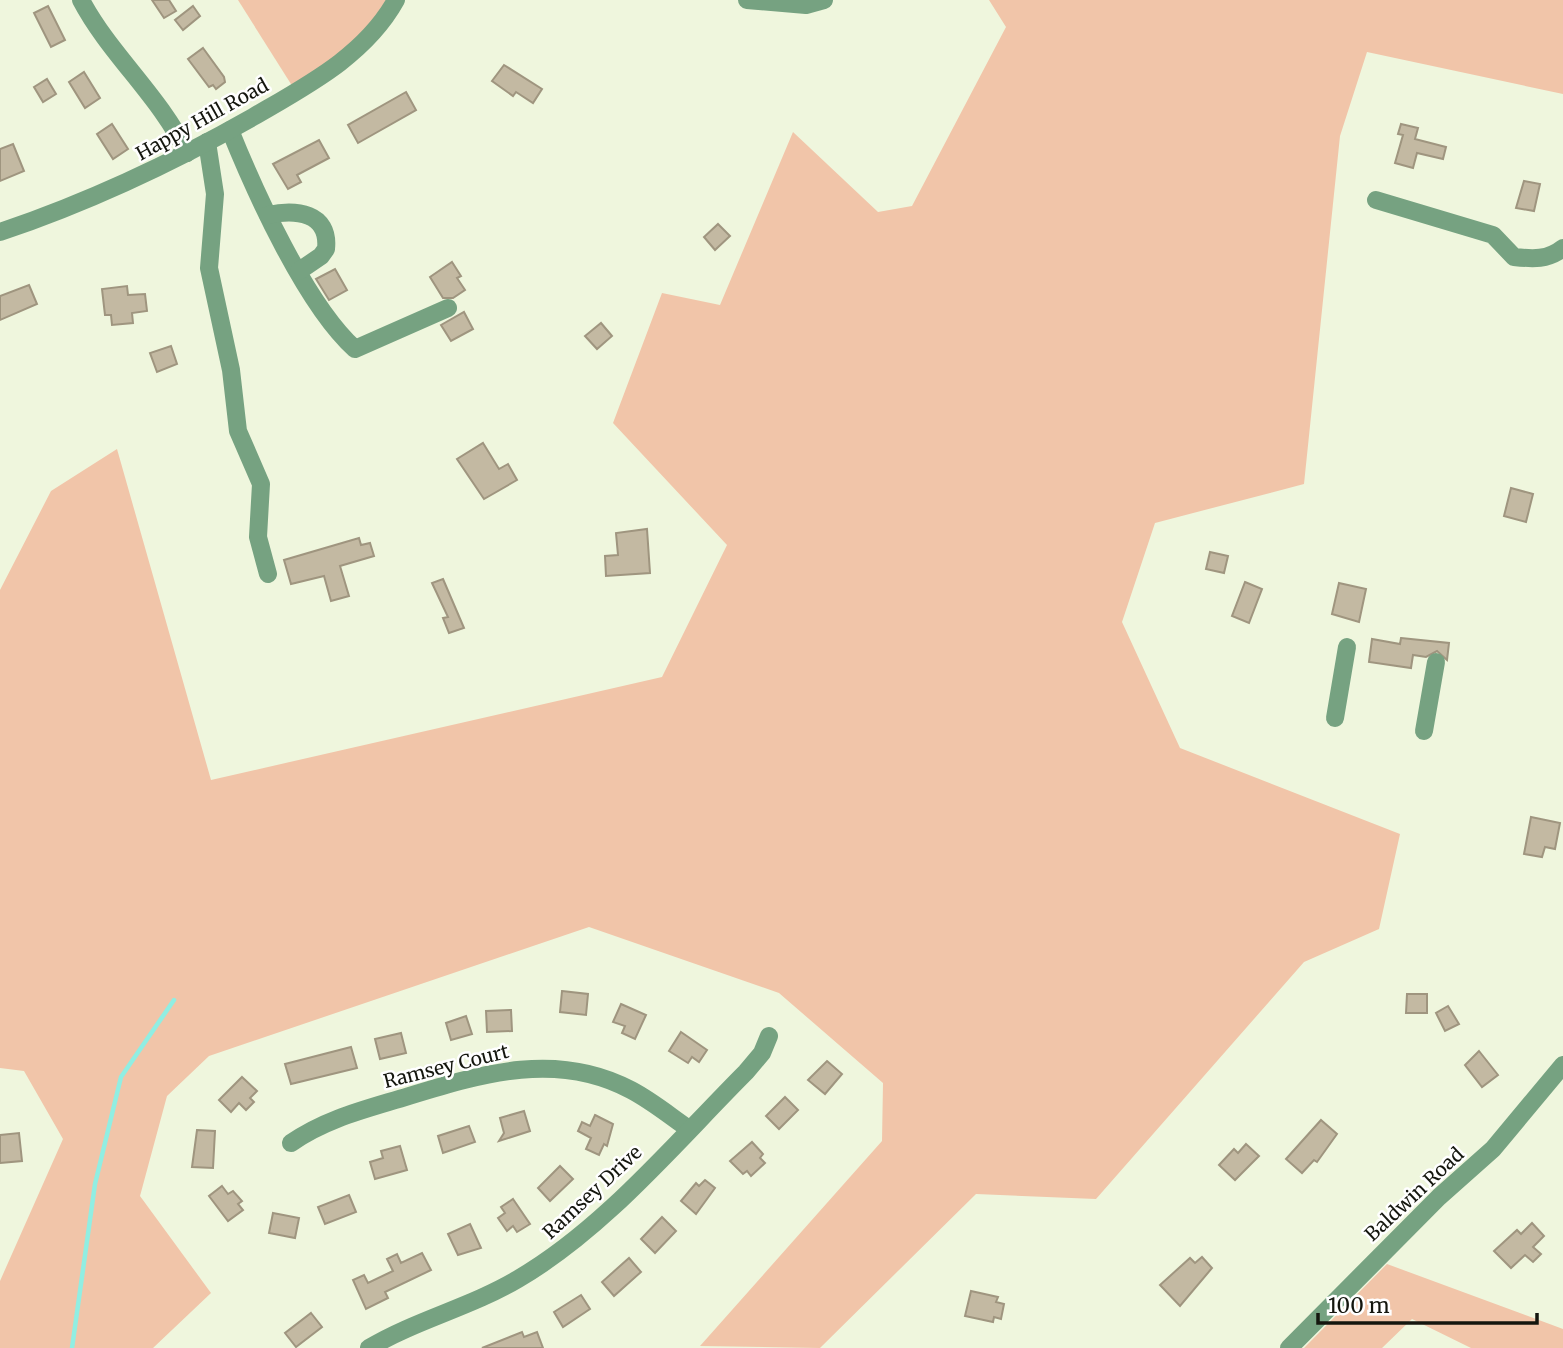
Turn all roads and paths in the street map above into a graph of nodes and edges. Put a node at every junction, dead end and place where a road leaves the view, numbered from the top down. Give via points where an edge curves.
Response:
1 (80, 0) edge
2 (396, 0) edge
3 (747, 0) edge
4 (824, 0) edge
5 (230, 130) junction
6 (207, 142) junction
7 (187, 153) junction
8 (1376, 200) dead end
9 (268, 215) junction
10 (0, 232) edge
11 (1563, 248) edge
12 (299, 271) junction
13 (448, 308) dead end
14 (268, 574) dead end
15 (1347, 647) dead end
16 (1436, 662) dead end
17 (1335, 718) dead end
18 (1424, 731) dead end
19 (769, 1036) dead end
20 (1563, 1065) edge
21 (689, 1129) junction
22 (291, 1143) dead end
23 (369, 1348) edge
24 (1289, 1348) edge

1 - 7 street via 162,108
2 - 5 street, Happy Hill Road via 372,34 348,56 315,81
3 - 4 street via 806,5
5 - 6 street, Happy Hill Road
5 - 9 street
6 - 7 street, Happy Hill Road
6 - 14 street via 215,194 210,278 239,431 261,484 258,537
7 - 10 street, Happy Hill Road via 133,181
8 - 11 street via 1493,234 1514,257 1536,260
9 - 12 street
9 - 12 street via 299,211 319,222 324,231 326,249
12 - 13 street via 355,349
15 - 17 street
16 - 18 street
19 - 21 street, Ramsey Drive via 746,1072
20 - 24 street, Baldwin Road via 1493,1149
21 - 22 street, Ramsey Court via 605,1078 552,1068 522,1068 474,1077 332,1119
21 - 23 street, Ramsey Drive via 591,1226 556,1254 476,1301

